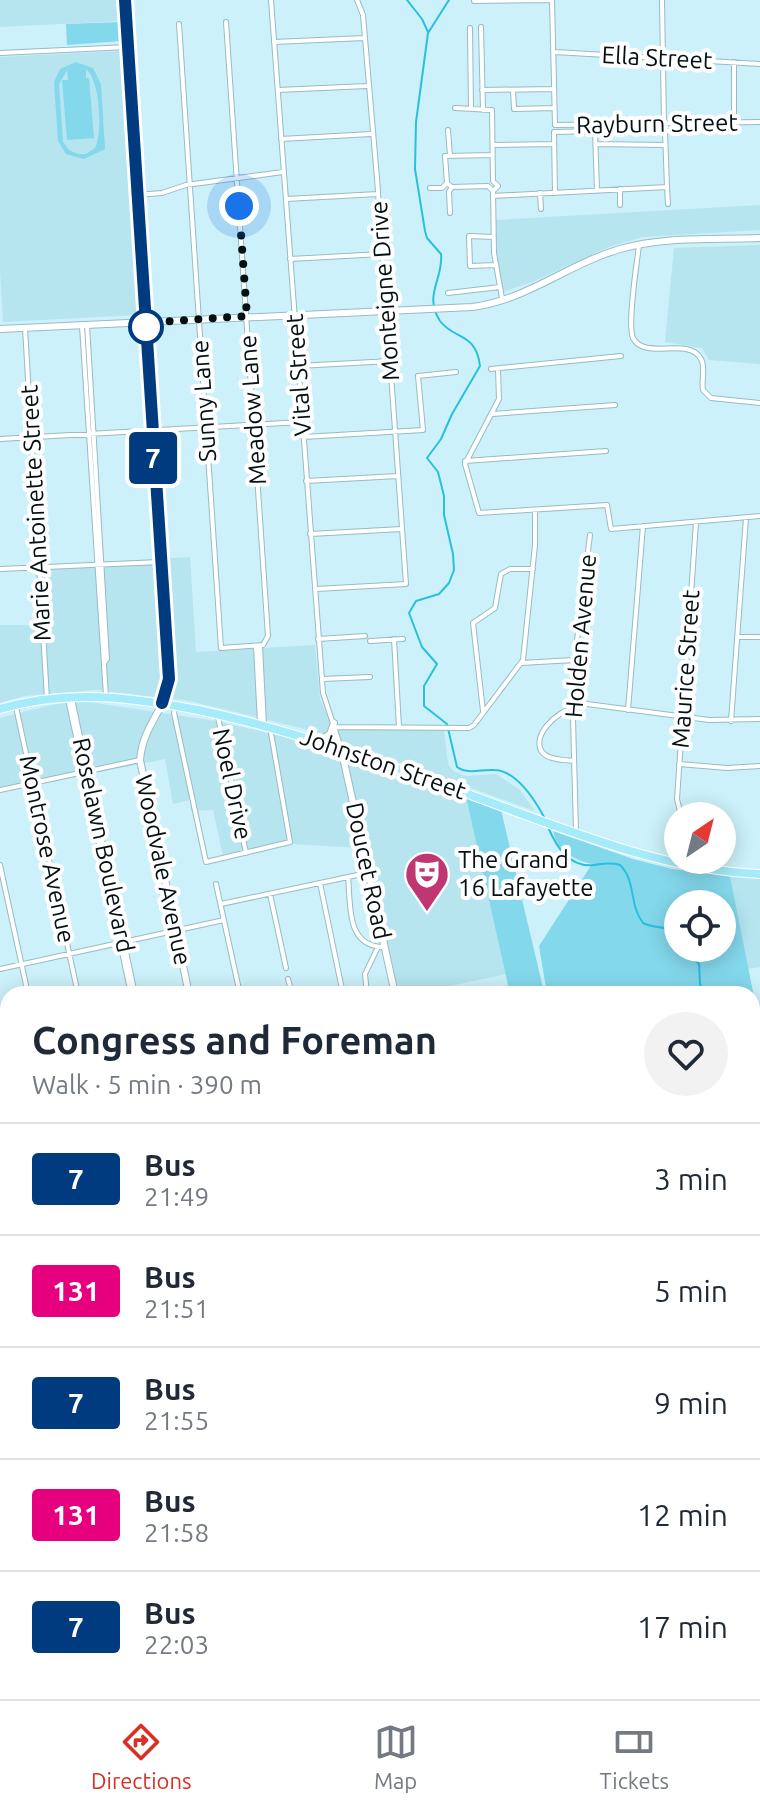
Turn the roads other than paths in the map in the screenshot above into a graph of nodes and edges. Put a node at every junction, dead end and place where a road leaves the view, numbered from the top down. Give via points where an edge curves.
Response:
1 (125, 0) edge
2 (271, 0) edge
3 (357, 0) edge
4 (552, 0) edge
5 (662, 0) edge
6 (474, 1) edge
7 (226, 22) dead end
8 (179, 24) dead end
9 (481, 27) dead end
10 (470, 28) dead end
11 (364, 38) junction
12 (274, 42) junction
13 (128, 47) junction
14 (554, 51) junction
15 (0, 53) edge
16 (663, 58) junction
17 (734, 62) junction
18 (760, 64) edge
19 (368, 86) junction
20 (554, 89) junction
21 (278, 90) junction
22 (482, 90) junction
23 (513, 90) junction
24 (455, 108) dead end
25 (554, 108) junction
26 (471, 109) junction
27 (483, 110) junction
28 (760, 122) edge
29 (681, 123) junction
30 (734, 123) junction
31 (595, 124) junction
32 (664, 124) junction
33 (572, 125) junction
34 (448, 130) dead end
35 (595, 131) junction
36 (572, 132) junction
37 (372, 134) junction
38 (281, 139) junction
39 (555, 144) junction
40 (596, 144) junction
41 (493, 145) junction
42 (665, 145) junction
43 (493, 155) junction
44 (450, 156) junction
45 (283, 172) junction
46 (237, 178) junction
47 (493, 181) junction
48 (447, 183) junction
49 (189, 184) junction
50 (488, 186) junction
51 (667, 187) junction
52 (430, 188) dead end
53 (442, 188) junction
54 (620, 189) junction
55 (451, 190) junction
56 (597, 191) junction
57 (493, 193) junction
58 (540, 193) junction
59 (555, 193) junction
60 (378, 194) junction
61 (137, 195) junction
62 (286, 199) junction
63 (668, 204) dead end
64 (620, 205) dead end
65 (541, 209) dead end
66 (450, 213) dead end
67 (494, 237) junction
68 (760, 238) edge
69 (639, 245) junction
70 (382, 254) junction
71 (290, 259) junction
72 (496, 265) junction
73 (500, 287) junction
74 (448, 293) dead end
75 (503, 301) junction
76 (387, 311) junction
77 (294, 314) junction
78 (247, 316) junction
79 (198, 319) junction
80 (145, 323) junction
81 (84, 326) junction
82 (25, 328) junction
83 (0, 329) edge
84 (621, 356) dead end
85 (391, 361) junction
86 (298, 366) junction
87 (491, 369) dead end
88 (498, 369) junction
89 (456, 372) dead end
90 (760, 403) edge
91 (615, 405) dead end
92 (492, 414) junction
93 (302, 422) junction
94 (254, 426) junction
95 (206, 429) junction
96 (152, 432) junction
97 (395, 432) junction
98 (91, 435) junction
99 (303, 437) junction
100 (31, 438) junction
101 (0, 439) edge
102 (606, 451) dead end
103 (465, 461) junction
104 (398, 476) junction
105 (306, 481) junction
106 (535, 510) junction
107 (760, 516) edge
108 (746, 518) junction
109 (696, 522) junction
110 (643, 526) junction
111 (402, 529) junction
112 (310, 534) junction
113 (590, 535) dead end
114 (160, 562) junction
115 (98, 564) junction
116 (39, 567) junction
117 (0, 569) edge
118 (533, 569) junction
119 (315, 589) junction
120 (365, 636) dead end
121 (737, 637) junction
122 (760, 637) edge
123 (318, 639) junction
124 (394, 639) junction
125 (403, 639) dead end
126 (370, 641) dead end
127 (258, 646) junction
128 (575, 660) junction
129 (521, 663) junction
130 (370, 677) dead end
131 (322, 679) junction
132 (106, 696) junction
133 (70, 697) junction
134 (47, 699) junction
135 (162, 703) junction
136 (15, 705) junction
137 (175, 706) junction
138 (572, 706) junction
139 (0, 709) edge
140 (628, 710) junction
141 (483, 711) junction
142 (217, 714) junction
143 (682, 717) junction
144 (760, 719) edge
145 (731, 721) junction
146 (264, 725) junction
147 (335, 725) junction
148 (399, 727) junction
149 (320, 740) junction
150 (341, 748) junction
151 (359, 754) junction
152 (140, 760) junction
153 (574, 761) junction
154 (679, 764) junction
155 (760, 766) edge
156 (85, 772) junction
157 (33, 783) junction
158 (0, 790) edge
159 (677, 802) edge
160 (576, 833) junction
161 (364, 848) junction
162 (246, 853) junction
163 (664, 860) edge
164 (0, 865) edge
165 (736, 871) edge
166 (369, 872) junction
167 (760, 874) edge
168 (348, 877) junction
169 (320, 883) junction
170 (216, 884) dead end
171 (270, 894) junction
172 (221, 904) junction
173 (224, 920) junction
174 (175, 930) junction
175 (122, 942) junction
176 (381, 947) junction
177 (69, 954) junction
178 (21, 964) junction
179 (286, 968) dead end
180 (0, 969) edge
181 (288, 979) dead end
182 (26, 986) edge
183 (76, 986) edge
184 (131, 986) edge
185 (187, 986) edge
186 (238, 986) edge
187 (290, 986) edge
188 (341, 986) edge
189 (366, 986) edge
190 (393, 986) edge

1 - 13 street, Woodvale Avenue
2 - 12 street, Vital Street
3 - 11 street, Monteigne Drive
4 - 6 street
4 - 14 street
5 - 16 street
7 - 46 street, Meadow Lane
8 - 49 street, Sunny Lane
9 - 22 street
10 - 26 street
11 - 12 street
11 - 19 street, Monteigne Drive
12 - 21 street, Vital Street
13 - 15 street
13 - 61 street, Woodvale Avenue
14 - 16 street, Ella Street
14 - 20 street
16 - 17 street, Ella Street
16 - 32 street
17 - 18 street, Ella Street
17 - 30 street
19 - 21 street
19 - 37 street, Monteigne Drive
20 - 23 street
20 - 25 street
21 - 38 street, Vital Street
22 - 23 street
22 - 27 street
23 - 25 street via 514,109
24 - 26 street
25 - 33 street, Rayburn Street via 555,125
26 - 27 street
27 - 41 street via 492,110
28 - 30 street, Rayburn Street
29 - 30 street, Rayburn Street
29 - 32 street, Rayburn Street
29 - 42 street via 681,131 665,131
31 - 32 street, Rayburn Street
31 - 33 street, Rayburn Street
31 - 35 street
33 - 36 street
34 - 44 street
35 - 36 street
35 - 40 street
36 - 39 street via 554,132
37 - 38 street
37 - 60 street, Monteigne Drive
38 - 45 street, Vital Street
39 - 41 street
39 - 59 street
40 - 42 street
40 - 56 street
41 - 43 street
42 - 51 street
43 - 44 street
43 - 47 street
44 - 48 street via 445,156
45 - 46 street
45 - 62 street, Vital Street
46 - 49 street
46 - 78 street, Meadow Lane
47 - 50 street
47 - 57 street via 498,186
48 - 53 street
48 - 55 street
49 - 61 street
49 - 79 street, Sunny Lane
50 - 55 street
50 - 57 street
51 - 54 street
51 - 63 street
52 - 53 street
53 - 55 street
54 - 56 street
54 - 64 street
55 - 66 street
56 - 59 street
57 - 58 street
57 - 67 street
58 - 59 street
58 - 65 street
60 - 62 street
60 - 70 street, Monteigne Drive
61 - 80 street, Woodvale Avenue
62 - 71 street, Vital Street
67 - 72 street
67 - 72 street via 469,236 470,266
68 - 69 street
69 - 75 street via 603,255
69 - 90 street via 635,340 647,347 697,354 703,365 703,390 711,398
70 - 71 street
70 - 76 street, Monteigne Drive
71 - 77 street, Vital Street
72 - 73 street
73 - 74 street
73 - 75 street
75 - 76 street
76 - 77 street
76 - 85 street, Monteigne Drive
77 - 78 street
77 - 86 street, Vital Street
78 - 79 street
78 - 94 street, Meadow Lane
79 - 80 street
79 - 95 street, Sunny Lane
80 - 81 street
80 - 96 street, Woodvale Avenue
81 - 82 street
81 - 98 street
82 - 83 street
82 - 100 street, Marie Antoinette Street
84 - 88 street
85 - 86 street
85 - 97 street, Monteigne Drive
86 - 93 street, Vital Street
87 - 88 street
88 - 92 street via 499,399
89 - 97 street via 418,376 423,430
91 - 92 street
92 - 103 street
93 - 94 street
93 - 99 street, Vital Street
94 - 95 street
94 - 127 street, Meadow Lane via 268,631 267,641
95 - 96 street
95 - 127 street, Sunny Lane via 221,648
96 - 98 street
96 - 114 street, Woodvale Avenue
97 - 99 street
97 - 104 street, Monteigne Drive
98 - 100 street
98 - 115 street
99 - 105 street, Vital Street
100 - 101 street
100 - 116 street, Marie Antoinette Street
102 - 103 street
103 - 106 street via 479,513
104 - 105 street
104 - 111 street, Monteigne Drive
105 - 112 street, Vital Street
106 - 110 street via 605,505 610,509 610,528
106 - 118 street
107 - 108 street
108 - 109 street
108 - 121 street
109 - 110 street
109 - 143 street, Maurice Street
110 - 140 street
111 - 112 street
111 - 119 street, Monteigne Drive via 406,584
112 - 119 street, Vital Street
113 - 128 street, Holden Avenue
114 - 115 street
114 - 135 street, Woodvale Avenue via 169,679
115 - 116 street
115 - 132 street
116 - 117 street
116 - 134 street, Marie Antoinette Street
118 - 129 street
118 - 141 street via 501,574 496,607 473,623
119 - 123 street, Vital Street
120 - 123 street
121 - 122 street
121 - 145 street
123 - 131 street, Vital Street
124 - 125 street
124 - 126 street
124 - 148 street
127 - 146 street, Meadow Lane
128 - 129 street
128 - 138 street, Holden Avenue
129 - 141 street
130 - 131 street
131 - 147 street, Vital Street
132 - 133 main road, Johnston Street
132 - 135 main road, Johnston Street
133 - 134 main road, Johnston Street
133 - 156 street, Roselawn Boulevard
134 - 136 main road, Johnston Street
135 - 137 main road, Johnston Street
135 - 152 street, Woodvale Avenue via 144,735
136 - 139 main road, Johnston Street
136 - 157 street, Montrose Avenue
137 - 142 main road, Johnston Street
137 - 162 street via 206,862
138 - 140 street
138 - 153 street, Holden Avenue
138 - 153 street via 551,720 540,748 547,756
140 - 143 street
141 - 148 street via 472,727
142 - 146 main road, Johnston Street
142 - 162 street, Noel Drive
143 - 145 street
143 - 154 street, Maurice Street
144 - 145 street
146 - 149 main road, Johnston Street
146 - 162 street, Meadow Lane via 290,842
147 - 148 street
147 - 149 street
147 - 150 street, Vital Street
149 - 150 main road, Johnston Street
150 - 151 main road, Johnston Street
150 - 161 street, Doucet Road
151 - 160 main road, Johnston Street
151 - 161 street via 348,764
152 - 156 street
152 - 174 street, Woodvale Avenue
153 - 160 street, Holden Avenue
154 - 155 street
154 - 159 street, Maurice Street
156 - 157 street
156 - 175 street, Roselawn Boulevard
157 - 158 street
157 - 177 street, Montrose Avenue
160 - 163 main road, Johnston Street
161 - 166 street, Doucet Road
164 - 178 street
165 - 167 main road, Johnston Street
166 - 168 street
166 - 176 street, Doucet Road
168 - 169 street
168 - 176 street via 351,923 362,939
169 - 171 street
169 - 188 street
170 - 172 street
171 - 172 street
171 - 179 street
172 - 173 street
173 - 174 street
173 - 186 street
174 - 175 street
174 - 185 street, Woodvale Avenue
175 - 177 street
175 - 184 street, Roselawn Boulevard
176 - 189 street via 365,974
176 - 190 street, Doucet Road
177 - 178 street
177 - 183 street, Montrose Avenue
178 - 180 street
178 - 182 street
181 - 187 street

